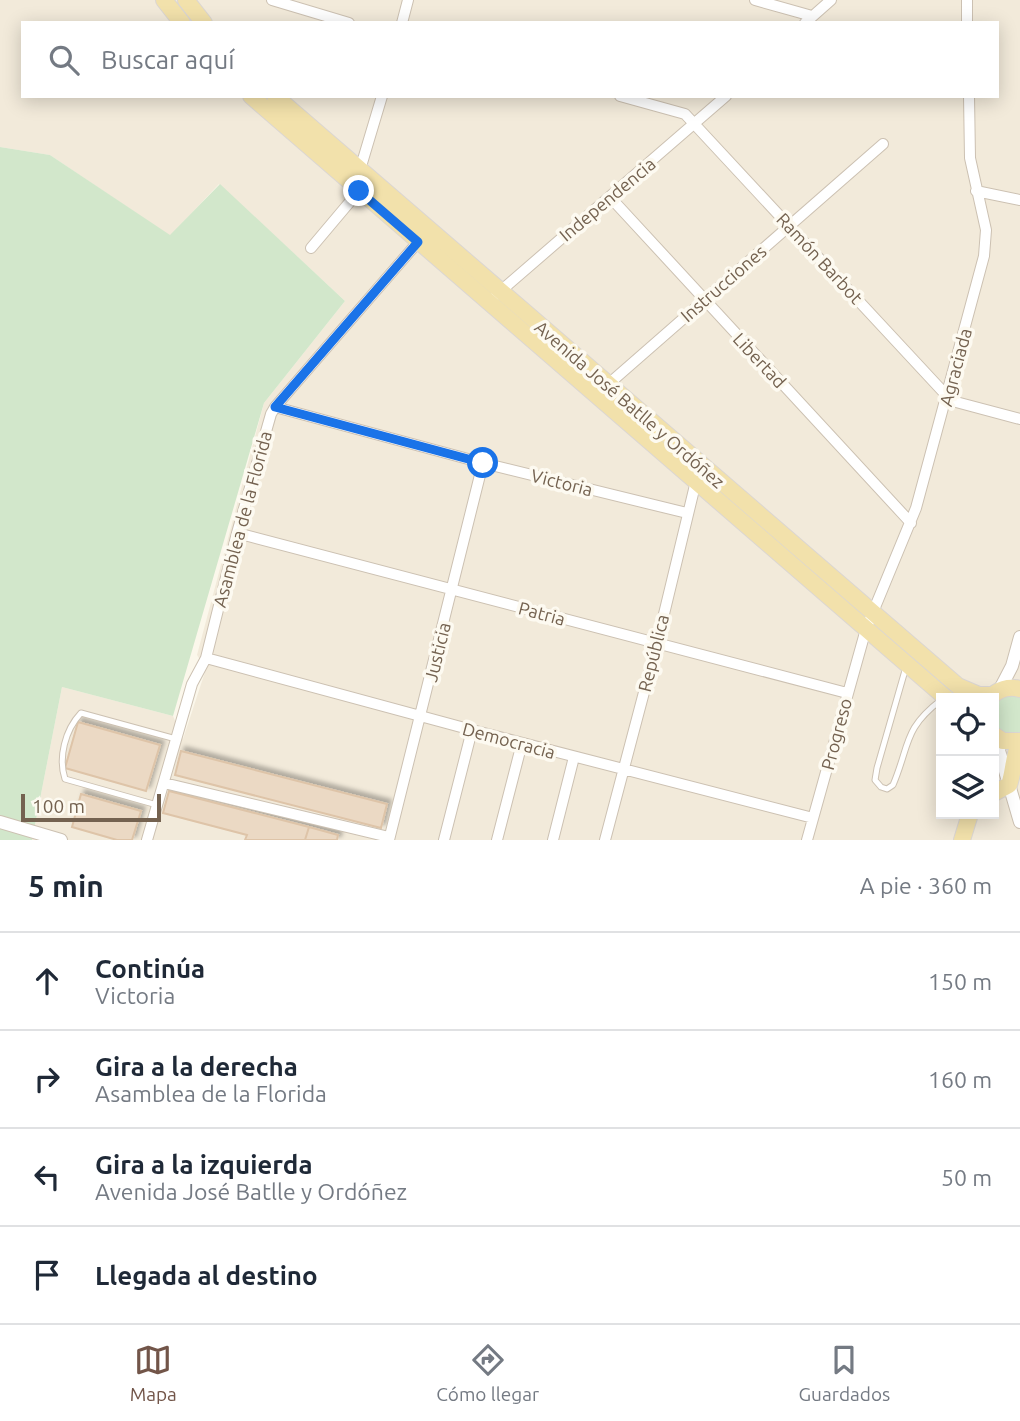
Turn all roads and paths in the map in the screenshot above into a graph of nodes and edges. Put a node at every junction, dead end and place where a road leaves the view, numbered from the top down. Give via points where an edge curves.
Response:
1 (163, 0) edge
2 (186, 0) edge
3 (272, 0) edge
4 (408, 0) edge
5 (755, 0) edge
6 (831, 0) edge
7 (967, 0) edge
8 (809, 20) edge
9 (180, 21) edge
10 (203, 21) edge
11 (342, 21) edge
12 (403, 21) edge
13 (967, 21) edge
14 (253, 98) edge
15 (277, 98) edge
16 (381, 98) edge
17 (627, 98) edge
18 (724, 98) edge
19 (969, 98) edge
20 (695, 124) junction
21 (883, 144) dead end
22 (357, 182) junction
23 (976, 191) junction
24 (610, 197) junction
25 (1020, 200) edge
26 (789, 225) junction
27 (418, 242) junction
28 (311, 248) dead end
29 (495, 297) junction
30 (704, 299) junction
31 (608, 383) junction
32 (947, 396) junction
33 (596, 397) junction
34 (275, 407) junction
35 (1020, 419) edge
36 (483, 463) junction
37 (698, 474) junction
38 (687, 513) junction
39 (911, 523) junction
40 (237, 533) junction
41 (453, 590) junction
42 (872, 612) junction
43 (866, 629) junction
44 (1020, 637) edge
45 (657, 643) junction
46 (206, 658) junction
47 (1017, 661) edge
48 (906, 664) junction
49 (1020, 690) edge
50 (847, 693) junction
51 (938, 693) edge
52 (974, 693) edge
53 (995, 693) edge
54 (998, 693) edge
55 (936, 705) edge
56 (420, 716) junction
57 (472, 730) junction
58 (176, 739) junction
59 (999, 739) edge
60 (1020, 741) edge
61 (522, 743) junction
62 (999, 748) edge
63 (575, 757) junction
64 (623, 769) junction
65 (1012, 778) junction
66 (164, 783) junction
67 (999, 789) edge
68 (157, 805) junction
69 (813, 818) junction
70 (1019, 818) edge
71 (0, 822) edge
72 (389, 839) edge
73 (61, 840) edge
74 (147, 840) edge
75 (444, 840) edge
76 (497, 840) edge
77 (553, 840) edge
78 (605, 840) edge
79 (807, 840) edge

1 - 9 main road
2 - 10 main road
3 - 11 street
4 - 12 street
5 - 8 street
6 - 8 street
7 - 13 street
14 - 22 main road, Avenida José Batlle y Ordóñez
15 - 22 main road, Avenida José Batlle y Ordóñez
16 - 22 street
17 - 20 street, Ramón Barbot via 685,114
18 - 20 street, Independencia
19 - 23 street, Agraciada via 970,158
20 - 24 street, Independencia
20 - 26 street, Ramón Barbot
21 - 26 street, Instrucciones
22 - 27 main road, Avenida José Batlle y Ordóñez
22 - 28 street
22 - 29 main road, Avenida José Batlle y Ordóñez
23 - 25 street
23 - 32 street, Agraciada via 986,230 984,256
24 - 29 street, Independencia
24 - 30 street, Libertad
26 - 30 street, Instrucciones
26 - 32 street, Ramón Barbot
27 - 29 main road, Avenida José Batlle y Ordóñez
27 - 34 street, Asamblea de la Florida
29 - 31 main road, Avenida José Batlle y Ordóñez
29 - 33 main road, Avenida José Batlle y Ordóñez
30 - 31 street, Instrucciones
30 - 39 street, Libertad
31 - 33 street, Instrucciones
31 - 37 main road, Avenida José Batlle y Ordóñez
32 - 35 street, Ramón Barbot
32 - 39 street, Agraciada
33 - 37 main road, Avenida José Batlle y Ordóñez
34 - 36 street, Victoria
34 - 40 street, Asamblea de la Florida
36 - 38 street, Victoria
36 - 41 street, Justicia
37 - 38 street, República
37 - 42 main road, Avenida José Batlle y Ordóñez
37 - 43 main road, Avenida José Batlle y Ordóñez
38 - 45 street, República
39 - 42 street, Agraciada
40 - 41 street, Patria
40 - 46 street, Asamblea de la Florida
41 - 45 street, Patria
41 - 56 street, Justicia
42 - 43 street, Agraciada
42 - 52 main road, Avenida José Batlle y Ordóñez via 958,686
43 - 48 main road, Avenida José Batlle y Ordóñez
43 - 50 street, Progreso
44 - 47 street
45 - 50 street, Patria
45 - 64 street, República
46 - 56 street, Democracia
46 - 58 street, Asamblea de la Florida via 192,684
47 - 53 street
48 - 51 main road, Avenida José Batlle y Ordóñez
48 - 55 lane via 877,768 875,780 881,788 893,785 910,733 917,720
49 - 54 main road, Avenida José Batlle y Ordóñez via 1007,688
50 - 69 street, Progreso
56 - 57 street, Democracia
56 - 72 street, Justicia
57 - 61 street, Democracia
57 - 75 street
58 - 66 street, Asamblea de la Florida
58 - 68 lane via 80,713 70,725 60,766 65,779
59 - 60 main road
60 - 65 main road
61 - 63 street, Democracia
61 - 76 street
62 - 65 street
63 - 64 street, Democracia
63 - 77 street
64 - 69 street, Democracia
64 - 78 street, República
65 - 67 main road
65 - 70 street
66 - 68 street, Asamblea de la Florida
66 - 72 street
68 - 74 street, Asamblea de la Florida
69 - 79 street, Progreso
71 - 73 street

